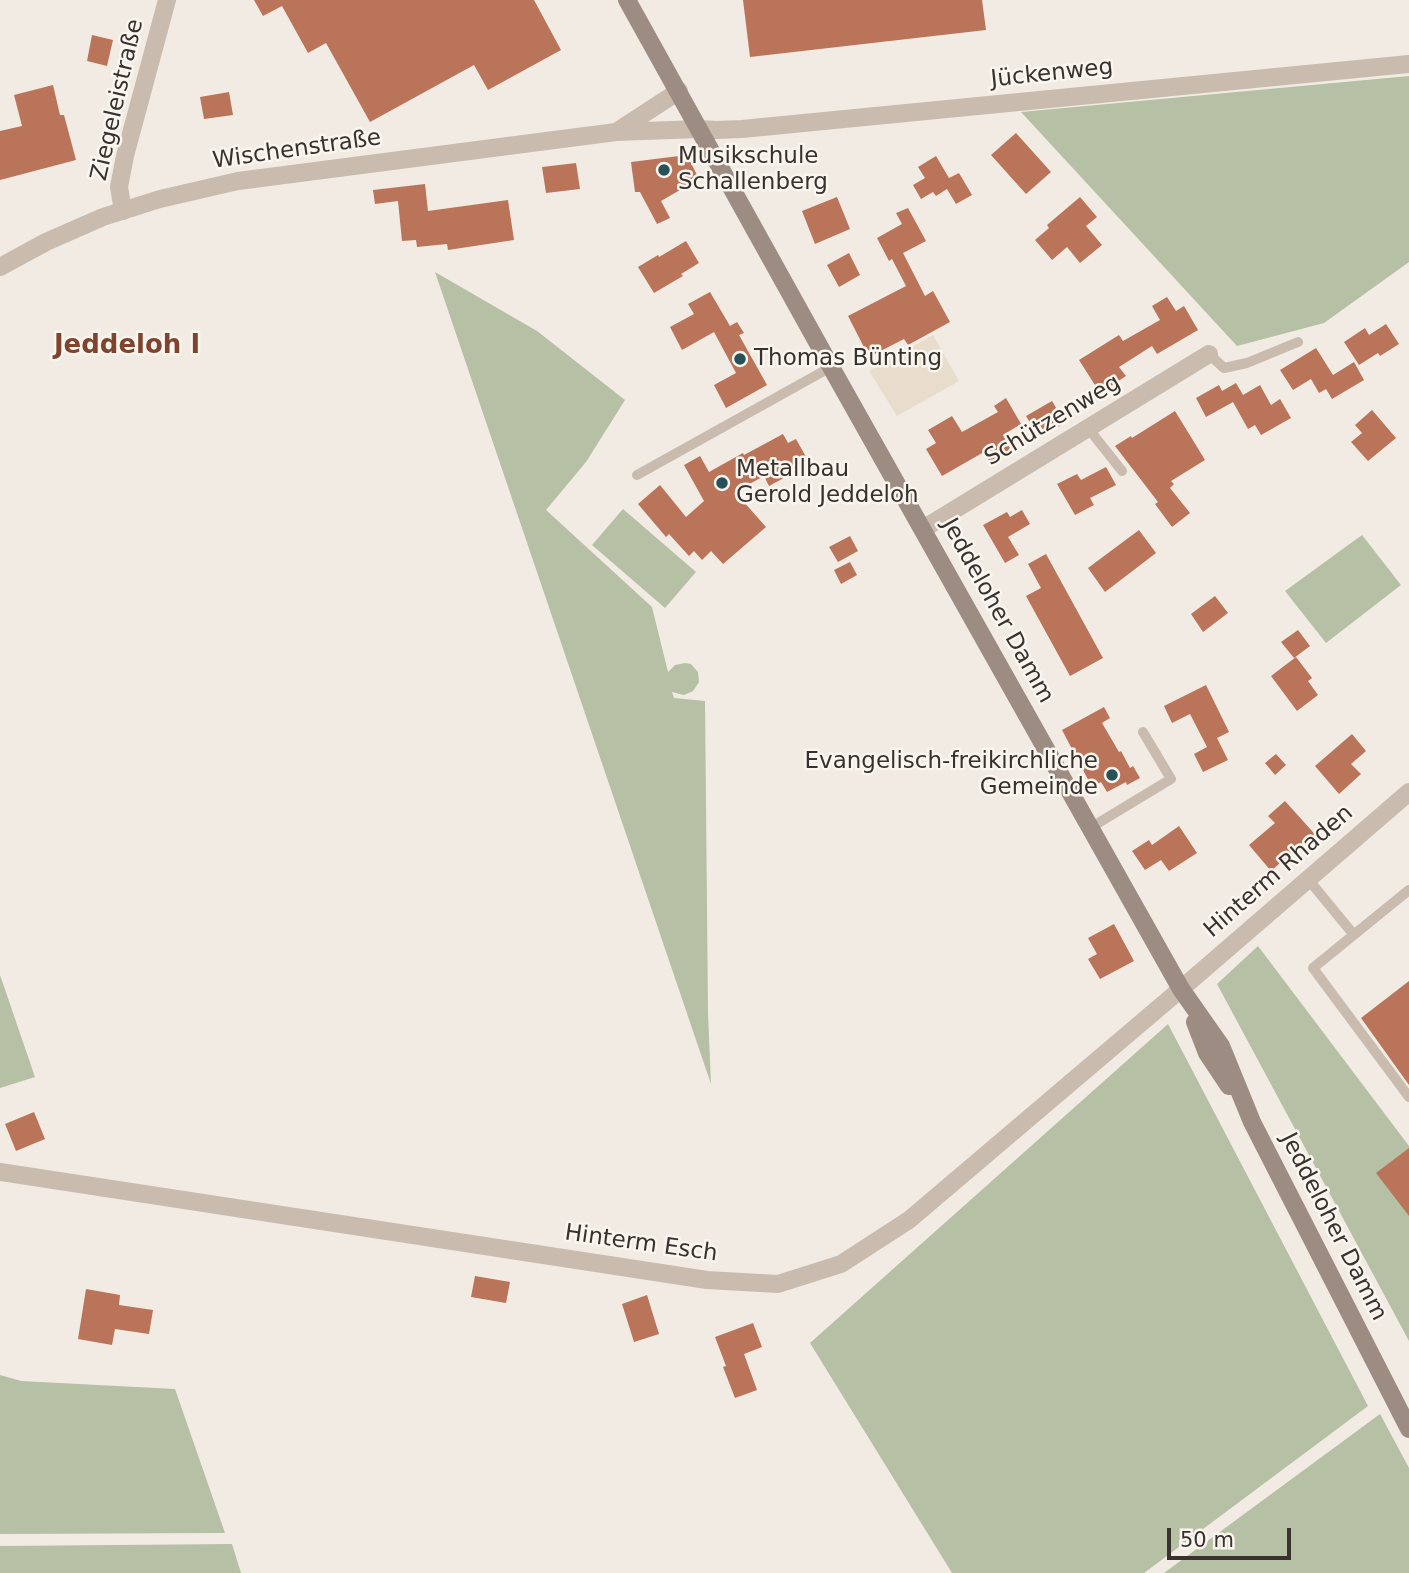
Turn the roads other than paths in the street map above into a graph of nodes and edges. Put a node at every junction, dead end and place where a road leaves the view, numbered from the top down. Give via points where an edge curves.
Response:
1 (167, 0) edge
2 (627, 0) edge
3 (1409, 64) edge
4 (679, 91) junction
5 (699, 129) junction
6 (616, 132) junction
7 (123, 211) junction
8 (0, 267) edge
9 (1298, 342) dead end
10 (1209, 354) joint
11 (831, 367) junction
12 (1088, 428) junction
13 (1122, 471) dead end
14 (637, 475) dead end
15 (923, 529) junction
16 (1143, 732) dead end
17 (1409, 792) edge
18 (1090, 828) junction
19 (1308, 880) junction
20 (1409, 890) edge
21 (1354, 935) junction
22 (1181, 989) junction
23 (1409, 1097) edge
24 (0, 1172) edge
25 (1409, 1429) edge

1 - 7 street, Ziegeleistraße via 125,156 119,187
2 - 4 main road, Jeddeloher Damm
3 - 5 street, Jückenweg
4 - 5 main road, Jeddeloher Damm
4 - 6 street, Wischenstraße
5 - 6 street, Wischenstraße
5 - 11 main road, Jeddeloher Damm
6 - 7 street, Wischenstraße via 239,181
7 - 8 street, Wischenstraße via 46,242
9 - 10 lane via 1239,366 1224,368
10 - 12 street, Schützenweg
11 - 14 lane
11 - 15 main road, Jeddeloher Damm
12 - 13 lane
12 - 15 street, Schützenweg
15 - 18 main road, Jeddeloher Damm
16 - 18 lane via 1171,779
17 - 19 street, Hinterm Rhaden
18 - 22 main road, Jeddeloher Damm
19 - 21 lane
19 - 22 street, Hinterm Rhaden
20 - 21 lane
21 - 23 lane via 1313,968
22 - 24 street, Hinterm Esch via 909,1220 841,1264 778,1284 693,1278
22 - 25 main road, Jeddeloher Damm via 1221,1046 1252,1122

